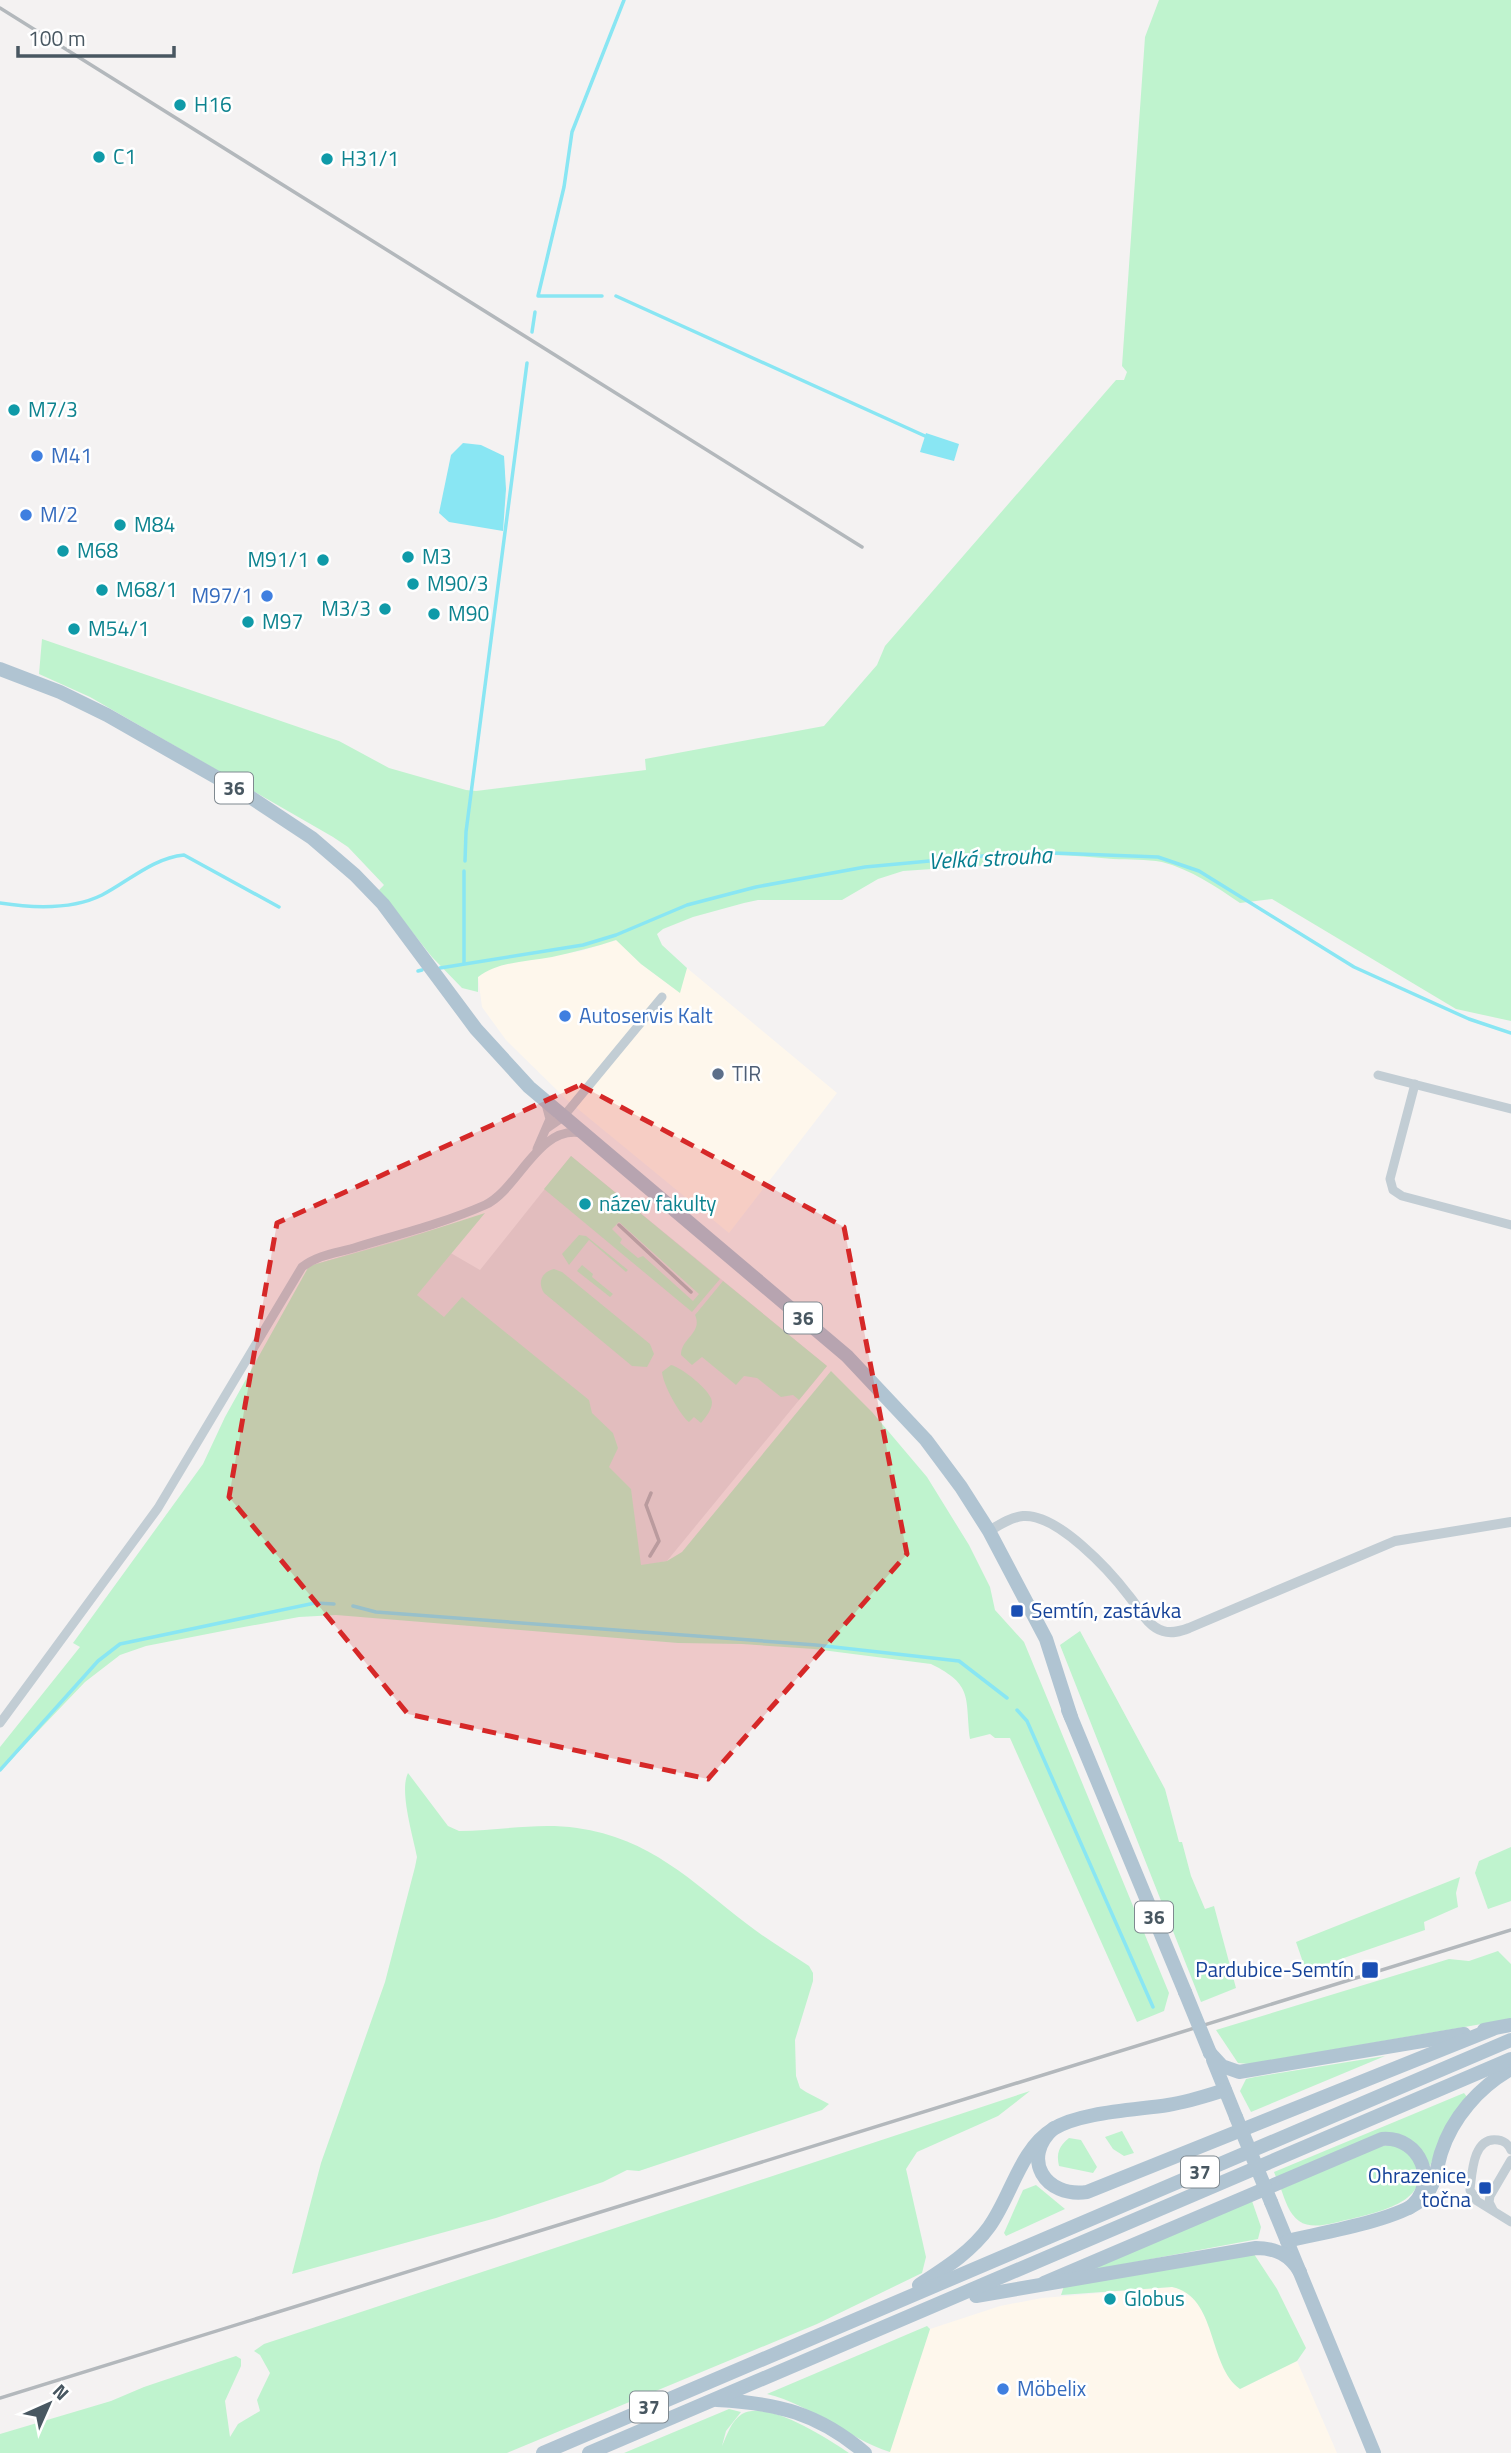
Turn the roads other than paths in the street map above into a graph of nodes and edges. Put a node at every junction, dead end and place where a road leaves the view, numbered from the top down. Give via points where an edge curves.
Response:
1 (0, 668) edge
2 (662, 997) dead end
3 (1378, 1075) dead end
4 (1415, 1084) junction
5 (543, 1099) junction
6 (1511, 1110) edge
7 (563, 1117) junction
8 (547, 1128) junction
9 (586, 1135) junction
10 (558, 1136) junction
11 (531, 1158) junction
12 (1511, 1225) edge
13 (1511, 1522) edge
14 (989, 1531) junction
15 (0, 1723) edge
16 (1511, 2025) edge
17 (1493, 2029) junction
18 (1511, 2040) edge
19 (1210, 2053) junction
20 (1511, 2059) edge
21 (1511, 2068) edge
22 (1225, 2090) junction
23 (1054, 2128) junction
24 (1511, 2150) edge
25 (1510, 2160) edge
26 (1409, 2208) junction
27 (1497, 2213) junction
28 (1511, 2222) edge
29 (1316, 2234) junction
30 (1287, 2241) junction
31 (1300, 2273) junction
32 (1044, 2283) junction
33 (889, 2304) junction
34 (937, 2305) junction
35 (712, 2399) junction
36 (543, 2453) edge
37 (589, 2453) edge
38 (865, 2453) edge
39 (1374, 2453) edge

1 - 5 main road, 36 via 107,715 292,824 369,889 491,1047
2 - 7 street
3 - 4 street
4 - 6 street
4 - 12 street via 1390,1180 1393,1190
5 - 7 main road, 36
5 - 8 street via 550,1115
7 - 8 street
7 - 9 main road, 36
7 - 10 street
8 - 11 street
9 - 10 street
9 - 14 main road, 36 via 861,1369 942,1461
10 - 11 street
11 - 15 street via 490,1202 327,1254 302,1268 158,1508
13 - 14 street via 1395,1541 1174,1633 1150,1623 1113,1577 1050,1522 1021,1516
14 - 19 main road, 36, bridge via 1046,1639 1071,1717
16 - 17 main road
17 - 19 main road via 1238,2072 1222,2066
17 - 23 main road via 1087,2192 1058,2189 1040,2170 1038,2149
18 - 33 main road, 37
19 - 22 main road, 36
20 - 34 main road, 37
21 - 26 main road via 1488,2083 1465,2109 1447,2137 1429,2192
22 - 23 main road via 1073,2120
22 - 30 main road, 36, bridge
23 - 33 main road via 1031,2150 980,2239
24 - 27 street via 1504,2142 1490,2140 1480,2146 1476,2156 1471,2193
25 - 27 street via 1489,2199
26 - 29 main road
26 - 32 main road via 1423,2190 1419,2155 1405,2143 1382,2140
27 - 28 street
29 - 30 main road
29 - 31 main road via 1303,2251
30 - 31 main road, 36
31 - 32 main road via 1284,2255 1261,2248
31 - 39 main road, 36
32 - 34 main road
33 - 36 main road, 37
34 - 35 main road, 37
35 - 37 main road, 37
35 - 38 main road via 789,2409

